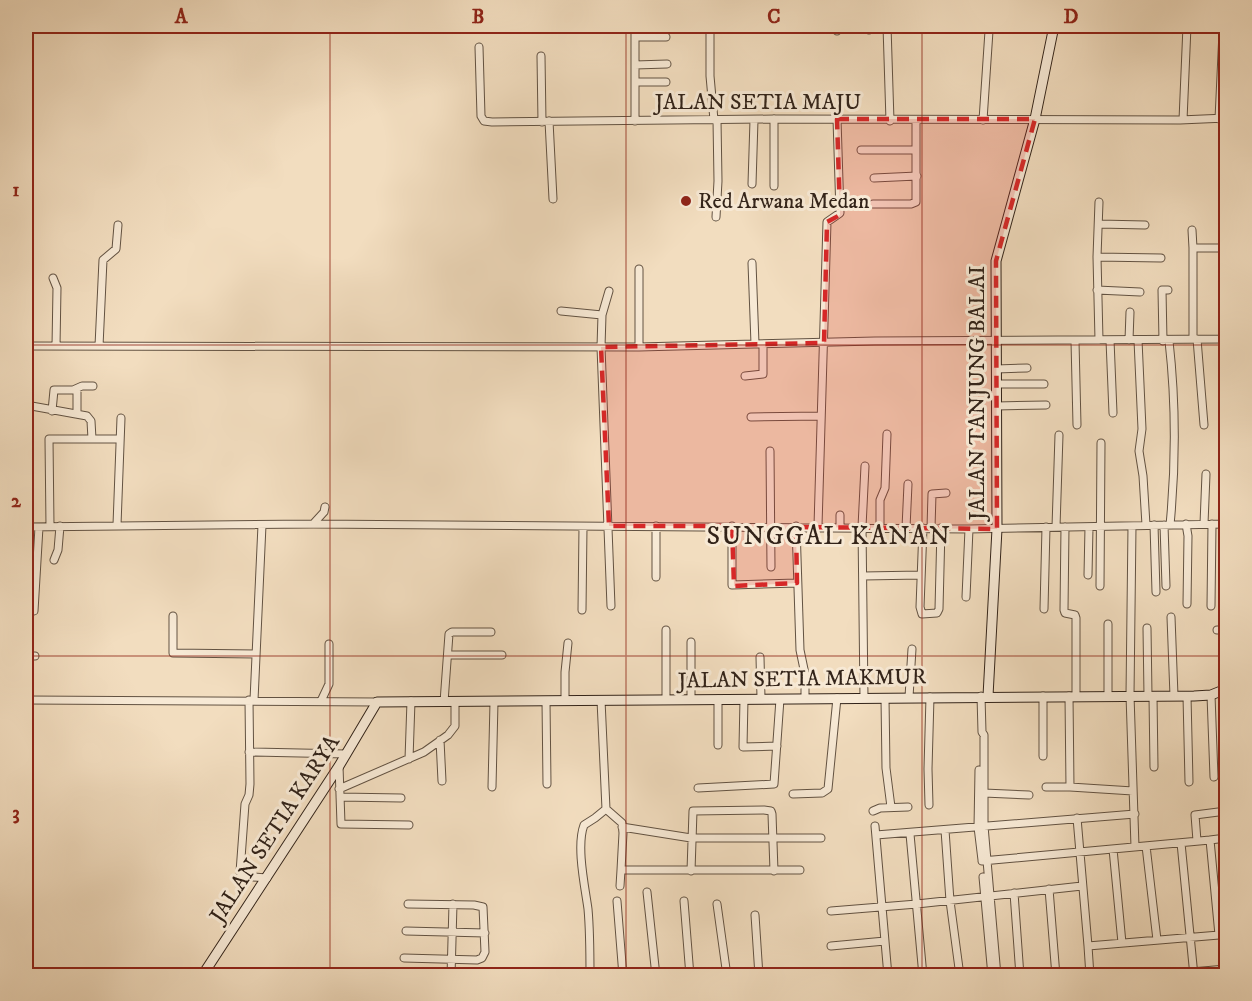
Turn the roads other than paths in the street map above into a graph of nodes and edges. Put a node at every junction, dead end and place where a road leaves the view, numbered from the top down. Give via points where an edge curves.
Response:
1 (710, 26) edge
2 (887, 26) edge
3 (1054, 26) edge
4 (1187, 26) edge
5 (989, 31) dead end
6 (1222, 32) dead end
7 (666, 37) dead end
8 (479, 47) dead end
9 (541, 56) dead end
10 (668, 64) dead end
11 (635, 65) junction
12 (635, 82) junction
13 (666, 82) dead end
14 (1222, 118) edge
15 (774, 119) junction
16 (837, 119) junction
17 (1035, 119) junction
18 (716, 120) junction
19 (754, 120) junction
20 (983, 120) junction
21 (1183, 120) junction
22 (635, 121) junction
23 (890, 121) junction
24 (915, 121) junction
25 (545, 122) junction
26 (861, 150) dead end
27 (916, 150) junction
28 (917, 176) junction
29 (874, 178) dead end
30 (752, 184) dead end
31 (774, 186) dead end
32 (553, 199) dead end
33 (1099, 202) dead end
34 (873, 204) dead end
35 (716, 217) dead end
36 (1099, 224) junction
37 (118, 225) dead end
38 (1145, 225) dead end
39 (1192, 230) dead end
40 (1193, 248) junction
41 (1227, 248) edge
42 (1097, 257) junction
43 (1161, 258) dead end
44 (752, 263) dead end
45 (639, 269) dead end
46 (53, 278) dead end
47 (1097, 290) junction
48 (1168, 290) dead end
49 (609, 291) dead end
50 (1140, 292) dead end
51 (561, 311) dead end
52 (1130, 312) dead end
53 (602, 315) junction
54 (1227, 338) edge
55 (1195, 339) junction
56 (1099, 340) junction
57 (1110, 340) junction
58 (1129, 340) junction
59 (1138, 340) junction
60 (1166, 340) junction
61 (996, 341) junction
62 (1075, 341) junction
63 (824, 343) junction
64 (759, 344) junction
65 (56, 345) junction
66 (26, 346) edge
67 (99, 346) junction
68 (601, 347) junction
69 (639, 347) junction
70 (1027, 368) dead end
71 (996, 369) junction
72 (745, 376) dead end
73 (996, 384) junction
74 (1044, 384) dead end
75 (93, 386) dead end
76 (77, 389) junction
77 (26, 405) edge
78 (1046, 405) dead end
79 (996, 406) junction
80 (52, 411) junction
81 (77, 413) junction
82 (1113, 413) dead end
83 (821, 416) junction
84 (751, 417) dead end
85 (121, 418) dead end
86 (1077, 425) dead end
87 (1204, 425) dead end
88 (887, 434) dead end
89 (1059, 435) dead end
90 (92, 439) junction
91 (120, 439) junction
92 (1227, 440) edge
93 (1101, 443) dead end
94 (771, 451) dead end
95 (865, 466) dead end
96 (1206, 474) dead end
97 (908, 484) dead end
98 (946, 493) dead end
99 (325, 507) dead end
100 (840, 516) dead end
101 (313, 524) junction
102 (1186, 524) junction
103 (1208, 524) junction
104 (1226, 524) edge
105 (117, 525) junction
106 (262, 525) junction
107 (1150, 525) junction
108 (1167, 525) junction
109 (50, 526) junction
110 (60, 526) junction
111 (609, 526) junction
112 (656, 526) junction
113 (732, 526) junction
114 (796, 526) junction
115 (818, 526) junction
116 (1089, 526) junction
117 (1100, 526) junction
118 (1132, 526) junction
119 (26, 527) edge
120 (39, 527) junction
121 (583, 527) junction
122 (771, 527) junction
123 (840, 527) junction
124 (862, 527) junction
125 (1046, 527) junction
126 (1056, 527) junction
127 (1065, 527) junction
128 (880, 528) junction
129 (906, 528) junction
130 (927, 528) junction
131 (941, 528) junction
132 (969, 529) junction
133 (997, 529) junction
134 (54, 560) dead end
135 (771, 567) dead end
136 (921, 575) junction
137 (1088, 575) dead end
138 (863, 576) junction
139 (656, 577) dead end
140 (797, 584) junction
141 (1100, 586) dead end
142 (1166, 586) dead end
143 (1156, 592) dead end
144 (966, 597) dead end
145 (1187, 604) dead end
146 (611, 606) dead end
147 (1210, 606) dead end
148 (1044, 609) dead end
149 (582, 610) dead end
150 (34, 611) dead end
151 (173, 616) dead end
152 (1172, 617) dead end
153 (1108, 624) dead end
154 (1148, 628) dead end
155 (666, 630) dead end
156 (1217, 630) dead end
157 (1227, 630) edge
158 (491, 632) dead end
159 (692, 642) dead end
160 (568, 643) dead end
161 (329, 644) dead end
162 (912, 649) dead end
163 (256, 654) junction
164 (502, 654) dead end
165 (448, 655) junction
166 (26, 656) edge
167 (35, 656) dead end
168 (760, 657) dead end
169 (1227, 689) edge
170 (1130, 695) junction
171 (1211, 695) junction
172 (985, 696) junction
173 (1043, 696) junction
174 (1073, 696) junction
175 (1108, 696) junction
176 (1151, 696) junction
177 (1174, 696) junction
178 (1187, 696) junction
179 (909, 697) junction
180 (930, 697) junction
181 (761, 698) junction
182 (805, 698) junction
183 (837, 698) junction
184 (864, 698) junction
185 (885, 698) junction
186 (718, 699) junction
187 (744, 699) junction
188 (780, 699) junction
189 (26, 700) edge
190 (251, 700) junction
191 (565, 700) junction
192 (601, 700) junction
193 (666, 700) junction
194 (691, 700) junction
195 (321, 701) junction
196 (411, 701) junction
197 (546, 701) junction
198 (377, 702) junction
199 (444, 702) junction
200 (455, 702) junction
201 (494, 702) junction
202 (440, 740) junction
203 (718, 745) dead end
204 (777, 746) junction
205 (249, 752) junction
206 (346, 754) junction
207 (1043, 756) dead end
208 (409, 759) junction
209 (339, 766) junction
210 (1154, 767) dead end
211 (981, 773) junction
212 (1215, 777) dead end
213 (441, 781) dead end
214 (1189, 782) dead end
215 (547, 784) dead end
216 (492, 787) dead end
217 (1046, 787) dead end
218 (1070, 787) junction
219 (698, 788) dead end
220 (339, 789) junction
221 (1133, 791) junction
222 (984, 793) junction
223 (793, 794) dead end
224 (1029, 795) dead end
225 (340, 797) junction
226 (401, 798) dead end
227 (929, 805) dead end
228 (891, 807) junction
229 (908, 807) dead end
230 (606, 809) junction
231 (873, 811) dead end
232 (1227, 811) edge
233 (1135, 814) junction
234 (1077, 818) junction
235 (409, 825) dead end
236 (875, 826) dead end
237 (981, 826) junction
238 (622, 827) junction
239 (945, 830) junction
240 (910, 834) junction
241 (876, 835) junction
242 (691, 838) junction
243 (821, 838) dead end
244 (1227, 838) edge
245 (773, 839) junction
246 (1210, 840) junction
247 (1197, 841) junction
248 (1181, 843) junction
249 (1146, 846) junction
250 (1135, 847) junction
251 (1113, 849) junction
252 (1079, 853) junction
253 (984, 861) junction
254 (621, 870) junction
255 (800, 870) dead end
256 (691, 871) junction
257 (774, 871) junction
258 (267, 878) junction
259 (620, 886) dead end
260 (1082, 886) junction
261 (1049, 889) junction
262 (647, 892) dead end
263 (1014, 893) junction
264 (987, 896) junction
265 (617, 901) dead end
266 (684, 901) dead end
267 (950, 901) junction
268 (408, 904) dead end
269 (453, 904) junction
270 (717, 904) dead end
271 (917, 904) junction
272 (882, 906) junction
273 (831, 911) dead end
274 (755, 915) dead end
275 (406, 931) dead end
276 (452, 932) junction
277 (485, 933) junction
278 (1223, 935) edge
279 (1191, 938) junction
280 (992, 940) junction
281 (1157, 940) junction
282 (885, 941) junction
283 (1122, 943) junction
284 (831, 946) dead end
285 (1088, 946) junction
286 (404, 958) dead end
287 (452, 958) junction
288 (1227, 969) edge
289 (1194, 973) edge
290 (202, 975) edge
291 (451, 975) edge
292 (590, 975) edge
293 (623, 975) edge
294 (656, 975) edge
295 (690, 975) edge
296 (727, 975) edge
297 (759, 975) edge
298 (888, 975) edge
299 (923, 975) edge
300 (960, 975) edge
301 (992, 975) edge
302 (997, 975) edge
303 (1020, 975) edge
304 (1056, 975) edge
305 (1090, 975) edge
306 (1145, 975) edge

1 - 18 street via 710,76
2 - 23 street
3 - 17 main road, JALAN TANJUNG BALAI
4 - 21 street
5 - 20 street
6 - 14 street
7 - 11 street via 635,34
8 - 25 street, JALAN SETIA MAJU via 482,119
9 - 25 street
10 - 11 street
11 - 12 street
12 - 13 street
12 - 22 street
14 - 21 street, JALAN SETIA MAJU
15 - 16 street, JALAN SETIA MAJU
15 - 19 street, JALAN SETIA MAJU
15 - 31 street
16 - 23 street, JALAN SETIA MAJU
16 - 63 street via 840,213 827,222
17 - 20 street, JALAN SETIA MAJU
17 - 21 street, JALAN SETIA MAJU
17 - 61 main road, JALAN TANJUNG BALAI via 996,261
18 - 19 street, JALAN SETIA MAJU
18 - 22 street, JALAN SETIA MAJU
18 - 35 street
19 - 30 street
20 - 24 street, JALAN SETIA MAJU
22 - 25 street, JALAN SETIA MAJU
23 - 24 street, JALAN SETIA MAJU
24 - 27 street
25 - 32 street
26 - 27 street
27 - 28 street
28 - 29 street
28 - 34 street via 915,204
33 - 36 street
36 - 38 street
36 - 42 street
37 - 67 street via 116,249 103,260
39 - 40 street
40 - 41 street
40 - 55 street
42 - 43 street
42 - 47 street
44 - 64 street
45 - 69 street
46 - 65 street via 57,288
47 - 50 street
47 - 56 street
48 - 60 street via 1162,291
49 - 53 street
51 - 53 street
52 - 58 street
53 - 68 street
54 - 55 street
55 - 60 street
55 - 87 street
56 - 57 street
56 - 62 street
57 - 58 street
57 - 82 street
58 - 59 street
59 - 60 street
59 - 107 street via 1142,429 1138,452
60 - 108 street via 1176,426
61 - 62 street
61 - 63 street
61 - 71 main road, JALAN TANJUNG BALAI
62 - 86 street
63 - 64 street
63 - 83 street
64 - 69 street
64 - 72 street via 763,374
65 - 66 street
65 - 67 street
67 - 68 street
68 - 69 street
68 - 111 street
70 - 71 street
71 - 73 main road, JALAN TANJUNG BALAI
73 - 74 street
73 - 79 main road, JALAN TANJUNG BALAI
75 - 76 street
76 - 80 street via 54,390
76 - 81 street
77 - 80 street
78 - 79 street
79 - 133 main road, JALAN TANJUNG BALAI
80 - 81 street
81 - 90 street via 90,417
83 - 84 street
83 - 115 street
85 - 91 street
88 - 128 street
89 - 126 street
90 - 91 street
90 - 109 street via 48,441
91 - 105 street
92 - 104 street
93 - 117 street
94 - 122 street
95 - 124 street
96 - 103 street
97 - 129 street
98 - 130 street via 932,494
99 - 101 street
100 - 123 street
101 - 106 street
101 - 121 street
102 - 103 street
102 - 108 street
102 - 145 street
103 - 104 street
103 - 147 street
105 - 106 street
105 - 110 street
106 - 163 street
107 - 108 street
107 - 118 street
107 - 143 street
108 - 142 street
109 - 110 street
109 - 120 street
110 - 134 street
111 - 112 street
111 - 121 street
111 - 146 street
112 - 113 street
112 - 139 street
113 - 122 street
113 - 140 street via 732,585
114 - 115 street
114 - 122 street
114 - 140 street
115 - 123 street
116 - 117 street
116 - 127 street
116 - 137 street
117 - 118 street
117 - 141 street
118 - 170 street
119 - 120 street
120 - 150 street
121 - 149 street
122 - 135 street
123 - 124 street
124 - 128 street
124 - 138 street
125 - 126 street
125 - 133 street
125 - 148 street
126 - 127 street
127 - 174 street via 1064,610 1076,618
128 - 129 street
129 - 130 street
130 - 131 street
130 - 136 street
131 - 132 street
131 - 136 street via 938,613 922,614
132 - 133 street
132 - 144 street
133 - 172 main road, JALAN TANJUNG BALAI
136 - 138 street
138 - 184 street
140 - 182 street
151 - 163 street via 173,653
152 - 177 street
153 - 175 street
154 - 176 street
155 - 193 street
156 - 157 street
158 - 165 street via 450,633
159 - 194 street
160 - 191 street
161 - 195 street via 329,684
162 - 179 street
163 - 190 street
164 - 165 street
165 - 199 street
166 - 167 street
168 - 181 street
169 - 171 main road, JALAN SETIA MAKMUR
170 - 175 main road, JALAN SETIA MAKMUR
170 - 176 main road, JALAN SETIA MAKMUR
170 - 221 street
171 - 178 main road, JALAN SETIA MAKMUR
171 - 212 street
172 - 173 main road, JALAN SETIA MAKMUR
172 - 180 main road, JALAN SETIA MAKMUR
172 - 211 street
173 - 174 main road, JALAN SETIA MAKMUR
173 - 207 street
174 - 175 main road, JALAN SETIA MAKMUR
174 - 218 street
176 - 177 main road, JALAN SETIA MAKMUR
176 - 210 street
177 - 178 main road, JALAN SETIA MAKMUR
178 - 214 street
179 - 180 main road, JALAN SETIA MAKMUR
179 - 185 main road, JALAN SETIA MAKMUR
180 - 227 street
181 - 187 main road, JALAN SETIA MAKMUR
181 - 188 main road, JALAN SETIA MAKMUR
182 - 183 main road, JALAN SETIA MAKMUR
182 - 188 main road, JALAN SETIA MAKMUR
183 - 184 main road, JALAN SETIA MAKMUR
183 - 223 street via 827,790
184 - 185 main road, JALAN SETIA MAKMUR
185 - 228 street
186 - 187 main road, JALAN SETIA MAKMUR
186 - 194 main road, JALAN SETIA MAKMUR
186 - 203 street
187 - 204 street via 743,747
188 - 204 street
189 - 190 street
190 - 195 street
190 - 205 street
191 - 192 main road, JALAN SETIA MAKMUR
191 - 197 main road, JALAN SETIA MAKMUR
192 - 193 main road, JALAN SETIA MAKMUR
192 - 230 street
193 - 194 main road, JALAN SETIA MAKMUR
195 - 198 street
196 - 198 main road, JALAN SETIA MAKMUR
196 - 199 main road, JALAN SETIA MAKMUR
196 - 208 street
197 - 201 main road, JALAN SETIA MAKMUR
197 - 215 street
198 - 206 main road, JALAN SETIA KARYA
199 - 200 main road, JALAN SETIA MAKMUR
200 - 201 main road, JALAN SETIA MAKMUR
200 - 202 street via 455,726
201 - 216 street
202 - 208 street
202 - 213 street
204 - 219 street via 774,784
205 - 206 street
205 - 258 street via 249,795 240,872 242,876
206 - 209 main road, JALAN SETIA KARYA
208 - 220 street
209 - 220 street
209 - 258 main road, JALAN SETIA KARYA
211 - 222 street
211 - 237 street
217 - 218 street
218 - 221 street
220 - 225 street
221 - 233 street
222 - 224 street
222 - 237 street
225 - 226 street
225 - 235 street via 339,822 344,825
228 - 229 street
228 - 231 street
230 - 238 street via 619,819
230 - 292 street via 584,825 581,836
232 - 247 street via 1195,815
233 - 234 street
233 - 250 street
234 - 237 street
234 - 252 street
236 - 241 street
237 - 239 street
237 - 253 street
238 - 242 street
238 - 254 street
239 - 240 street
239 - 267 street
240 - 241 street
240 - 271 street
241 - 272 street
242 - 245 street
242 - 245 street via 692,815 696,810 764,810 772,814
242 - 256 street
243 - 245 street
244 - 246 street
245 - 257 street
246 - 247 street
246 - 278 street
247 - 248 street
248 - 249 street
248 - 279 street
249 - 250 street
249 - 281 street
250 - 251 street
251 - 252 street
251 - 283 street
252 - 253 street
252 - 260 street
253 - 264 street
254 - 256 street
254 - 259 street
255 - 257 street
256 - 257 street
258 - 290 main road, JALAN SETIA KARYA
260 - 261 street
260 - 285 street
261 - 263 street
261 - 304 street
262 - 294 street
263 - 264 street
263 - 303 street
264 - 267 street
264 - 280 street
265 - 293 street
266 - 295 street
267 - 271 street
267 - 300 street
268 - 269 street
269 - 276 street
269 - 277 street via 483,907
270 - 296 street
271 - 272 street
271 - 299 street
272 - 273 street
272 - 282 street
274 - 297 street
275 - 276 street
276 - 277 street
276 - 287 street
277 - 287 street via 482,958
278 - 279 street
279 - 281 street
279 - 289 street
280 - 301 street
280 - 302 street
281 - 283 street
282 - 284 street
282 - 298 street
283 - 285 street
285 - 305 street
286 - 287 street
287 - 291 street
288 - 289 street
289 - 306 street

